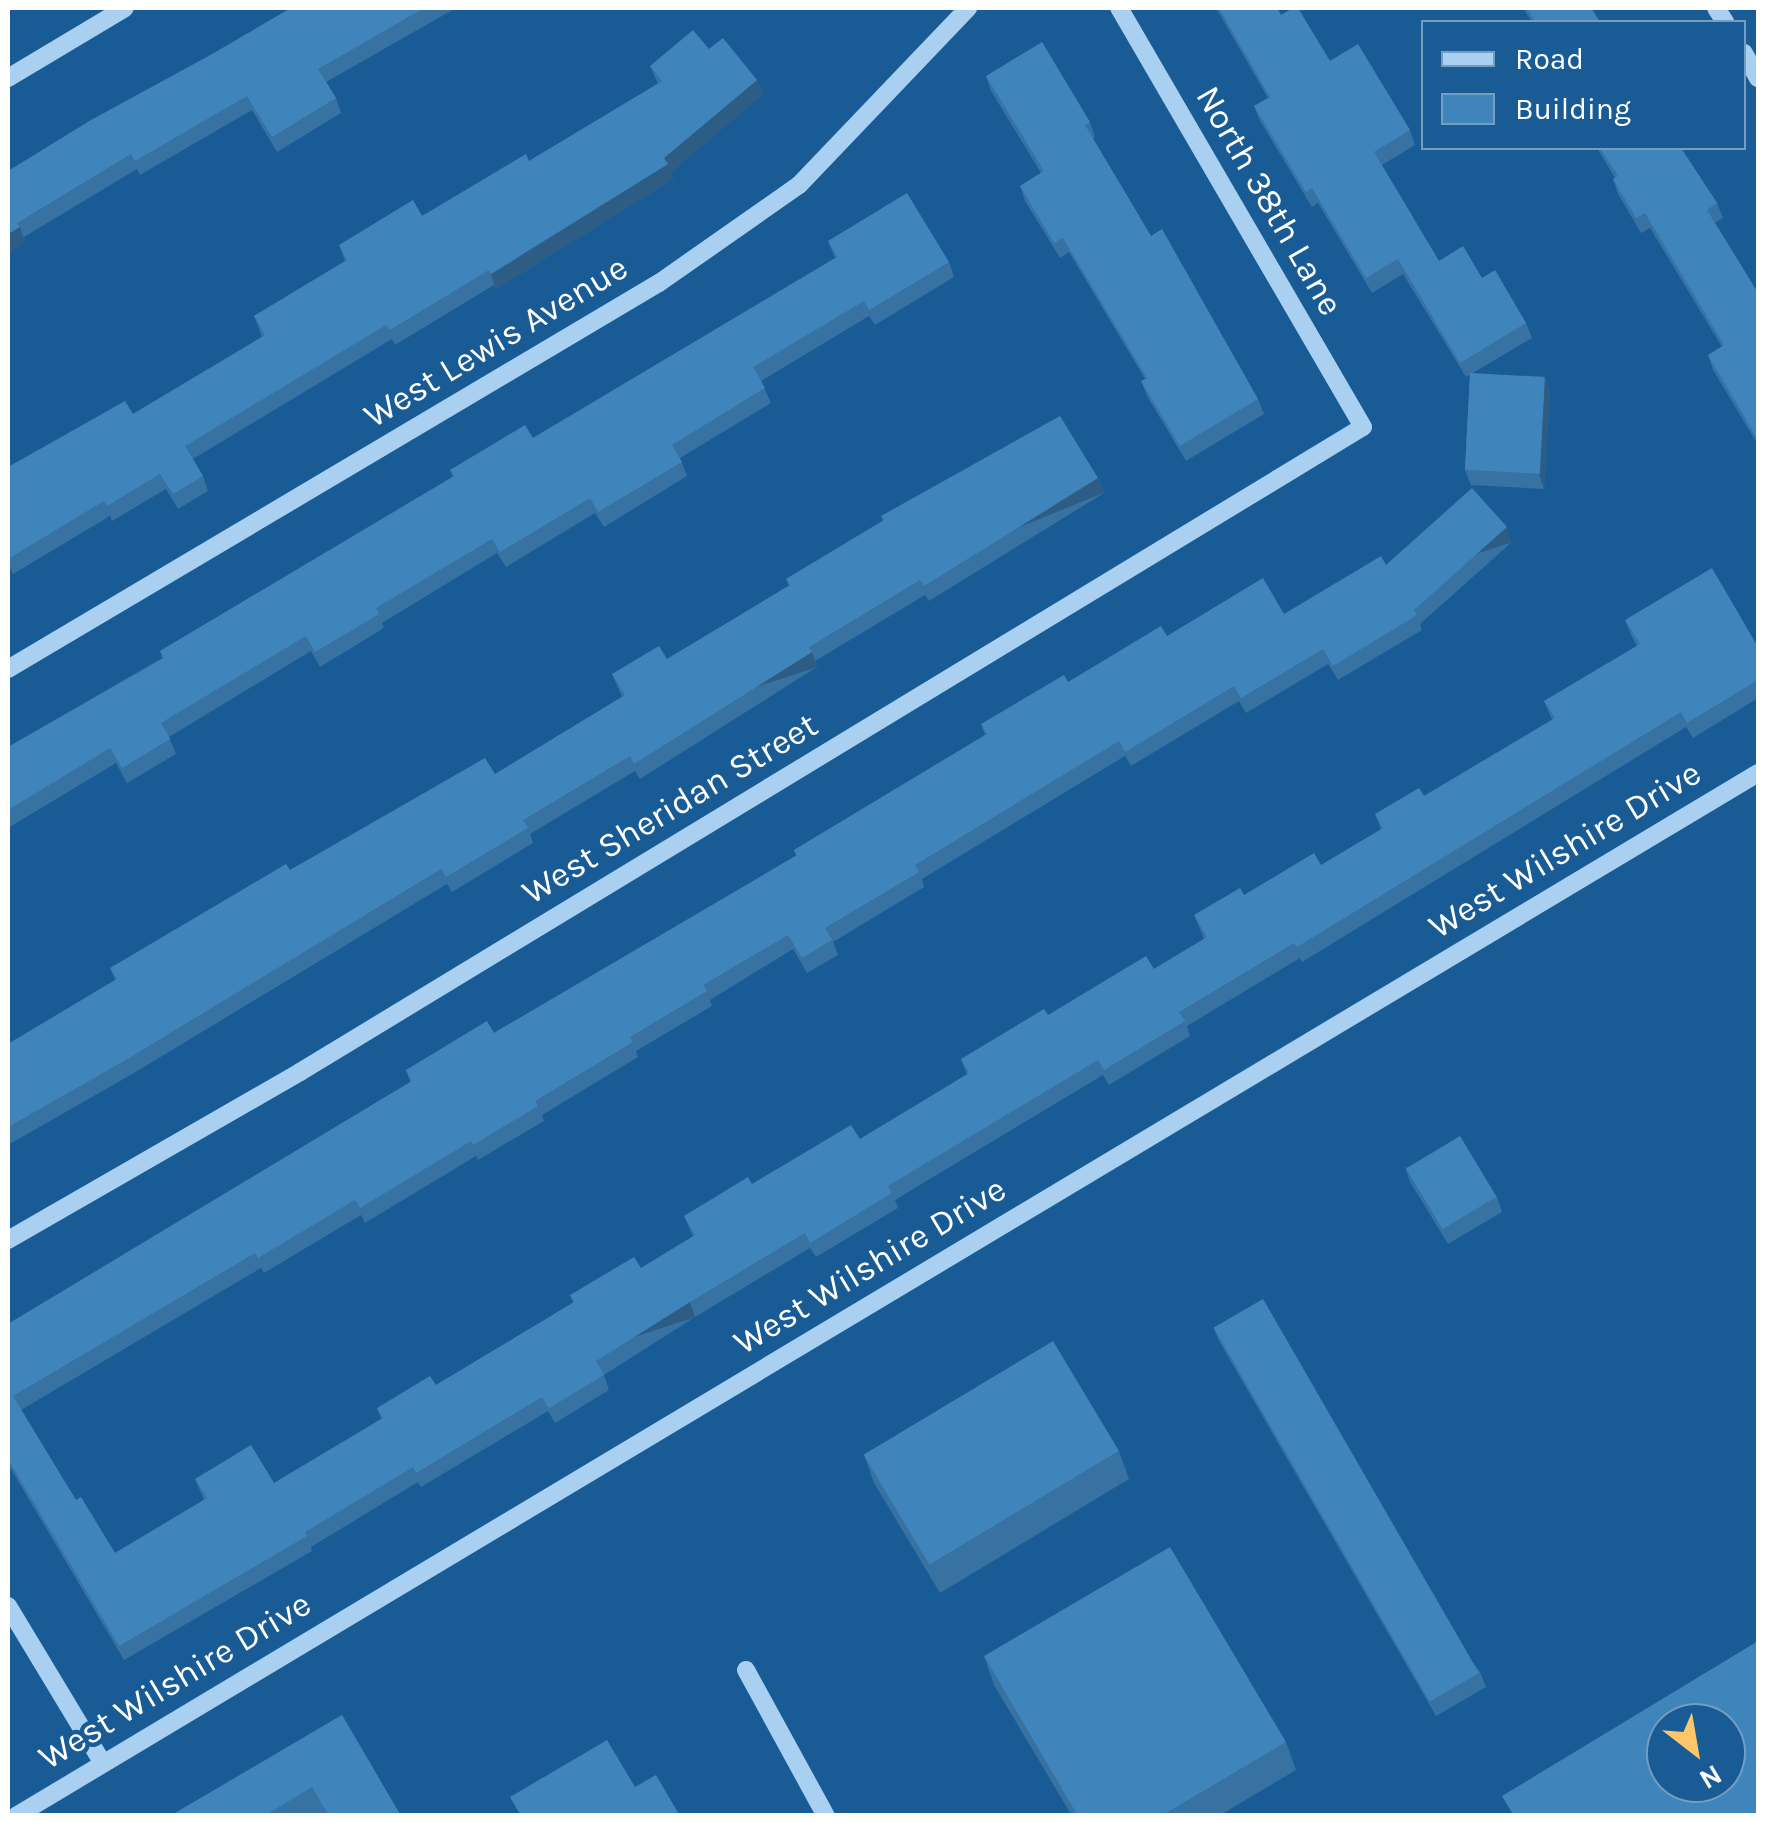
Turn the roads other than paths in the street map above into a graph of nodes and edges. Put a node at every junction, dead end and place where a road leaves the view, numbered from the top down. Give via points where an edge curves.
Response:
1 (125, 8) edge
2 (968, 8) edge
3 (1119, 8) edge
4 (105, 12) edge
5 (8, 78) edge
6 (1362, 428) joint
7 (8, 669) edge
8 (1758, 773) edge
9 (8, 1240) edge
10 (8, 1606) edge
11 (746, 1670) dead end
12 (102, 1762) junction
13 (16, 1816) edge
14 (826, 1816) edge

1 - 4 street
2 - 7 street, West Lewis Avenue via 799,185 658,284
3 - 6 street, North 38th Lane
4 - 5 street
6 - 9 street, West Sheridan Street via 300,1072
8 - 12 street, West Wilshire Drive
10 - 12 street
11 - 14 street
12 - 13 street, West Wilshire Drive

